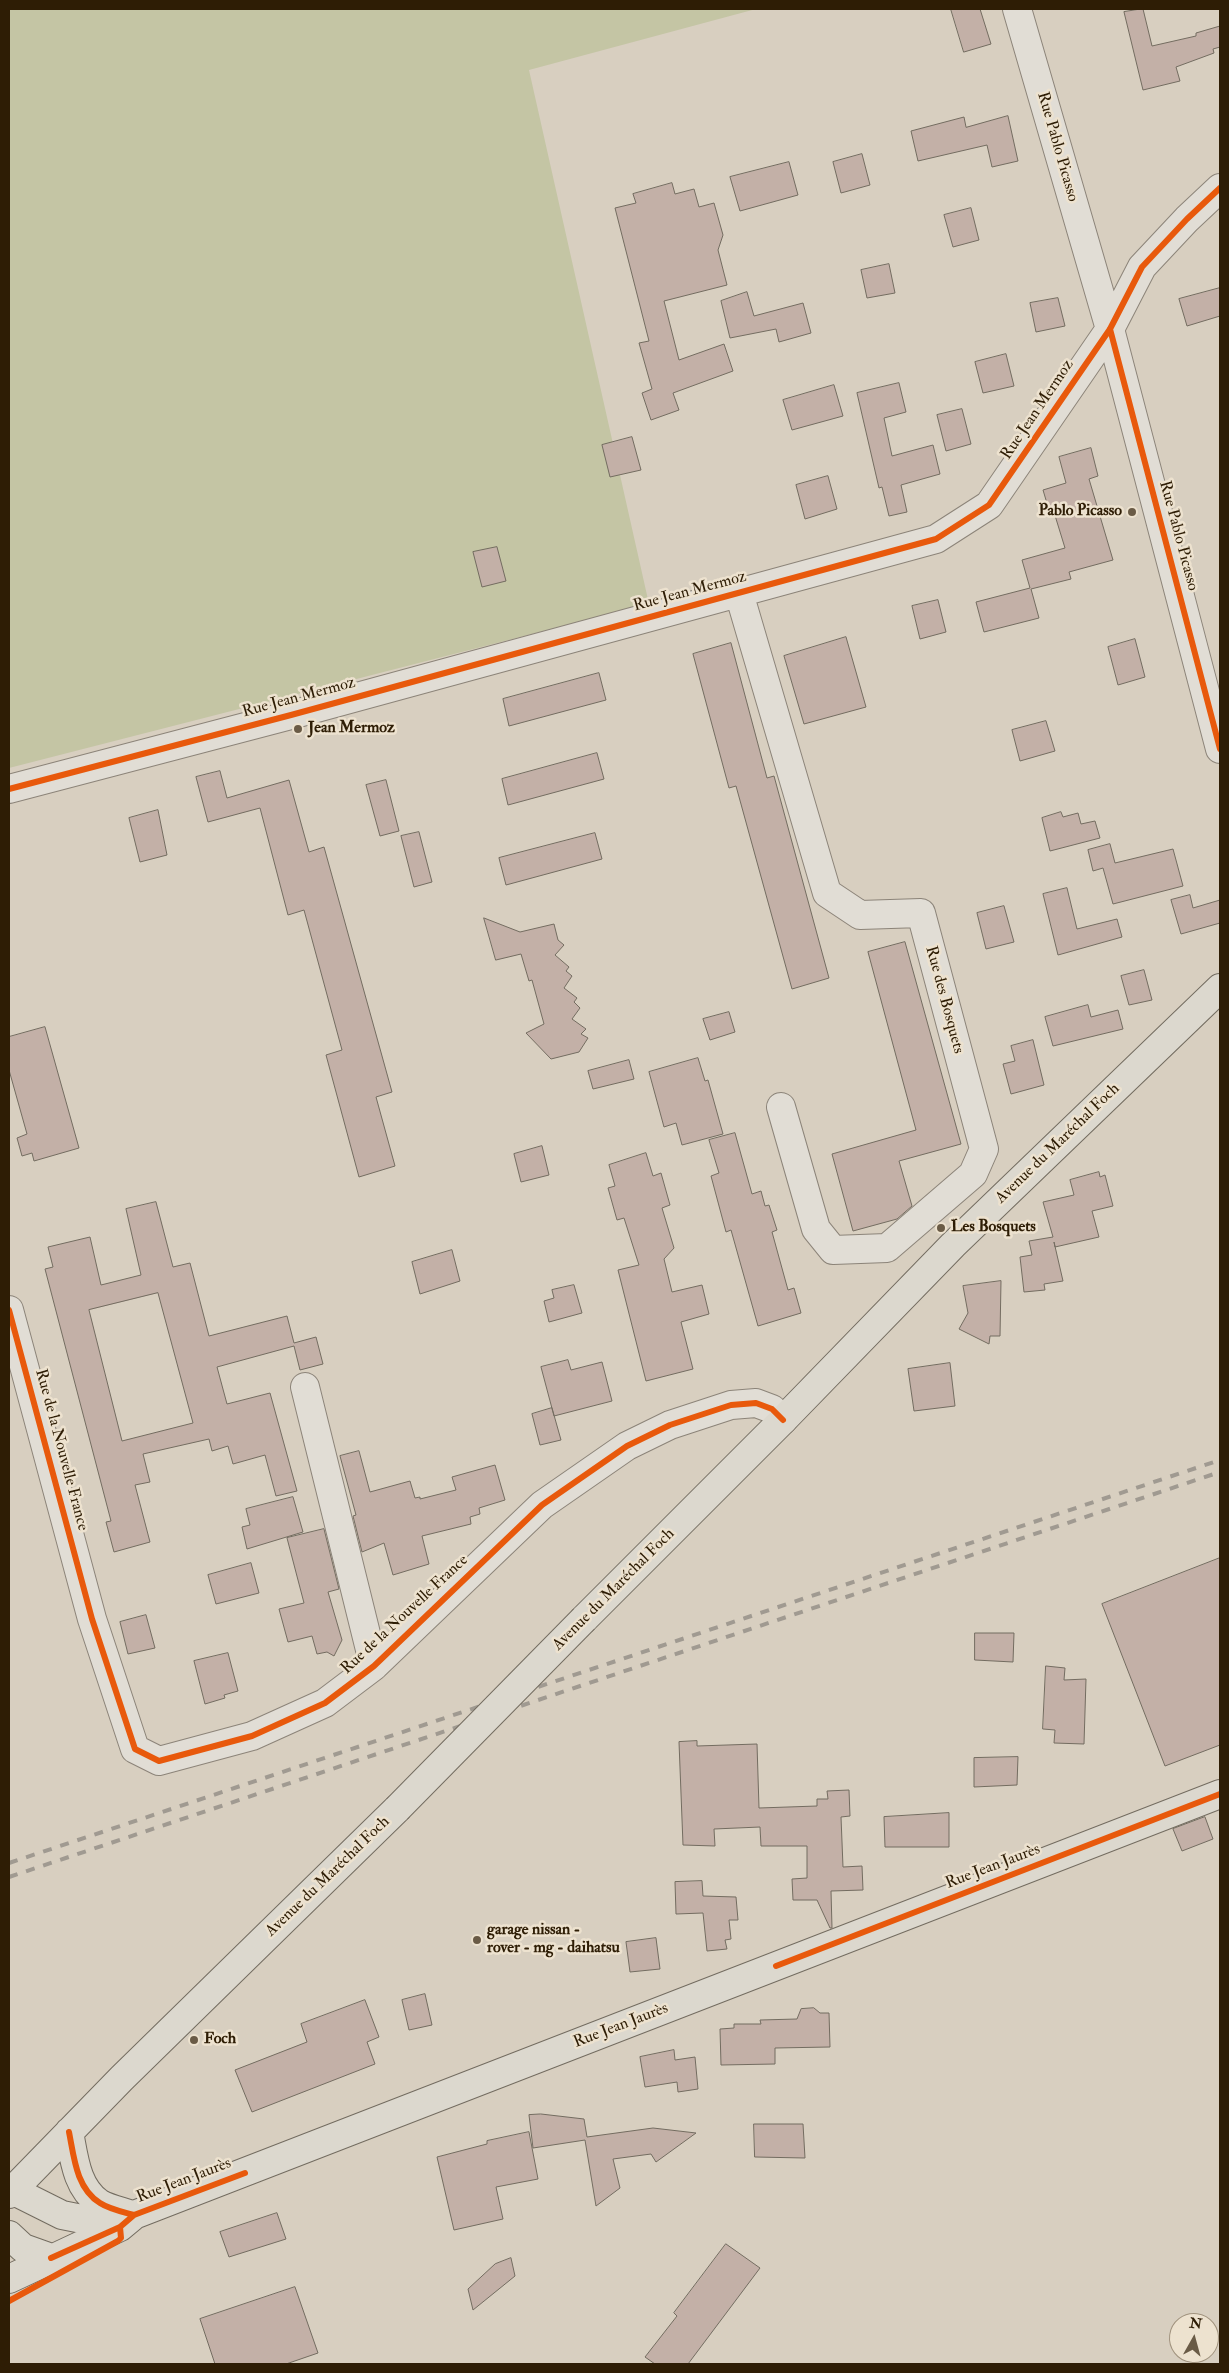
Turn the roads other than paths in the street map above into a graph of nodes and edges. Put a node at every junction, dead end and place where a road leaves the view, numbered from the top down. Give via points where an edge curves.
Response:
1 (1017, 9) edge
2 (1220, 188) edge
3 (1110, 329) junction
4 (739, 593) junction
5 (1220, 749) edge
6 (9, 789) edge
7 (1220, 988) edge
8 (781, 1107) dead end
9 (9, 1310) edge
10 (305, 1388) dead end
11 (782, 1420) junction
12 (374, 1666) junction
13 (1220, 1794) edge
14 (69, 2132) junction
15 (10, 2192) edge
16 (134, 2215) junction
17 (9, 2235) edge
18 (51, 2258) junction
19 (9, 2279) edge

1 - 3 street, Rue Pablo Picasso
2 - 3 street, Rue Jean Mermoz via 1142,267
3 - 4 street, Rue Jean Mermoz via 989,505 936,539
3 - 5 street, Rue Pablo Picasso
4 - 6 street, Rue Jean Mermoz
4 - 8 street, Rue des Bosquets via 827,893 860,915 921,913 984,1149 972,1174 888,1248 833,1250 816,1230
7 - 11 main road, Avenue du Maréchal Foch via 952,1245
9 - 12 street, Rue de la Nouvelle France via 92,1619 135,1749 159,1762 252,1736 325,1703
10 - 12 street
11 - 12 street, Rue de la Nouvelle France via 772,1409 756,1403 731,1404 670,1425 627,1446 542,1505
11 - 14 main road, Avenue du Maréchal Foch, bridge via 397,1809
13 - 16 main road, Rue Jean Jaurès
14 - 15 main road, Avenue du Maréchal Foch
14 - 16 main road via 76,2171 91,2195 100,2204
15 - 16 main road via 62,2216 82,2219
16 - 18 main road via 120,2227
17 - 18 main road via 23,2248
18 - 19 main road

